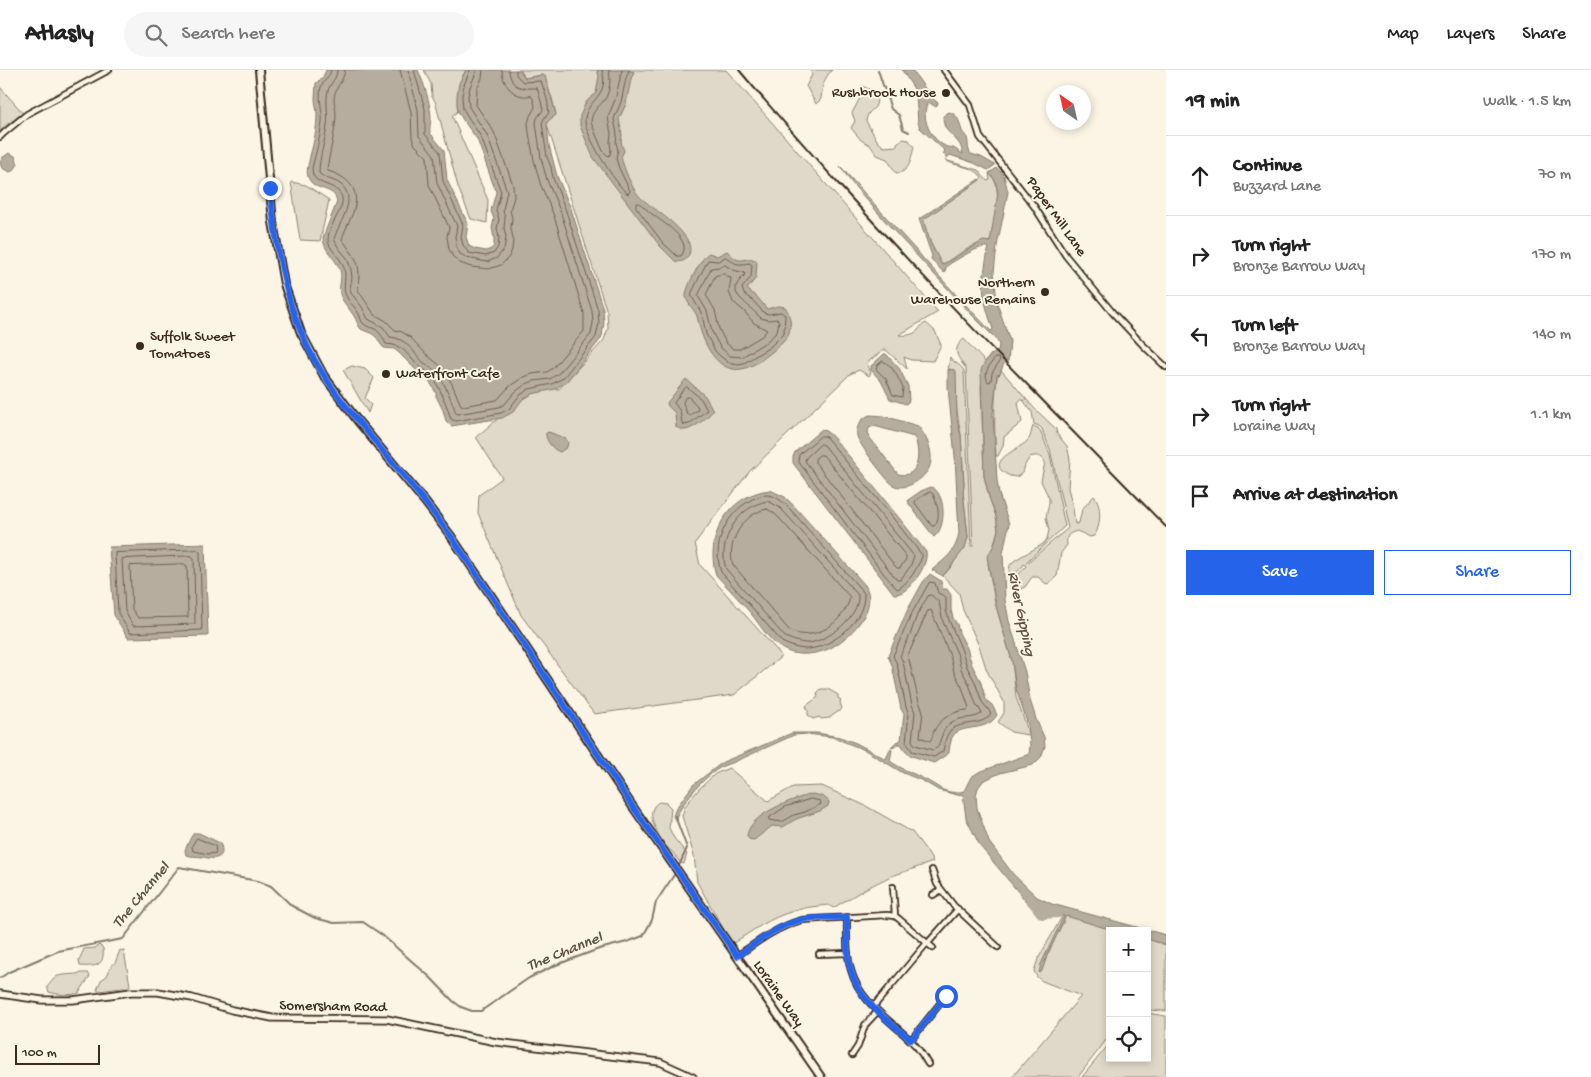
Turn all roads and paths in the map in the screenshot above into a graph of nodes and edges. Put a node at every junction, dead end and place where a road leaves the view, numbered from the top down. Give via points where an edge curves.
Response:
1 (109, 70) edge
2 (259, 70) edge
3 (944, 70) edge
4 (0, 137) edge
5 (1166, 367) edge
6 (932, 870) dead end
7 (893, 887) dead end
8 (941, 890) junction
9 (933, 895) dead end
10 (958, 909) junction
11 (895, 916) junction
12 (847, 917) junction
13 (927, 943) junction
14 (998, 947) dead end
15 (933, 948) dead end
16 (848, 953) junction
17 (819, 954) dead end
18 (737, 956) junction
19 (0, 994) edge
20 (946, 996) dead end
21 (876, 1009) junction
22 (911, 1040) junction
23 (852, 1055) dead end
24 (928, 1064) dead end
25 (693, 1077) edge
26 (821, 1077) edge

1 - 4 street via 27,114
2 - 18 main road, Loraine Way via 273,222 284,284 301,333 324,376 451,536
3 - 5 street, Paper Mill Lane via 970,105 980,137 1034,206 1066,256 1113,313
6 - 8 street
7 - 11 street
8 - 9 street
8 - 10 street
10 - 13 street
10 - 14 street
11 - 12 street
11 - 13 street
12 - 16 street
12 - 18 street via 790,923
13 - 15 street
13 - 21 street
16 - 17 street
16 - 21 street via 854,979
18 - 26 main road, Loraine Way
19 - 25 street, Somersham Road via 65,1000 158,992 272,1018 387,1019 496,1042 660,1062
20 - 22 street
21 - 22 street
21 - 23 street
22 - 24 street

